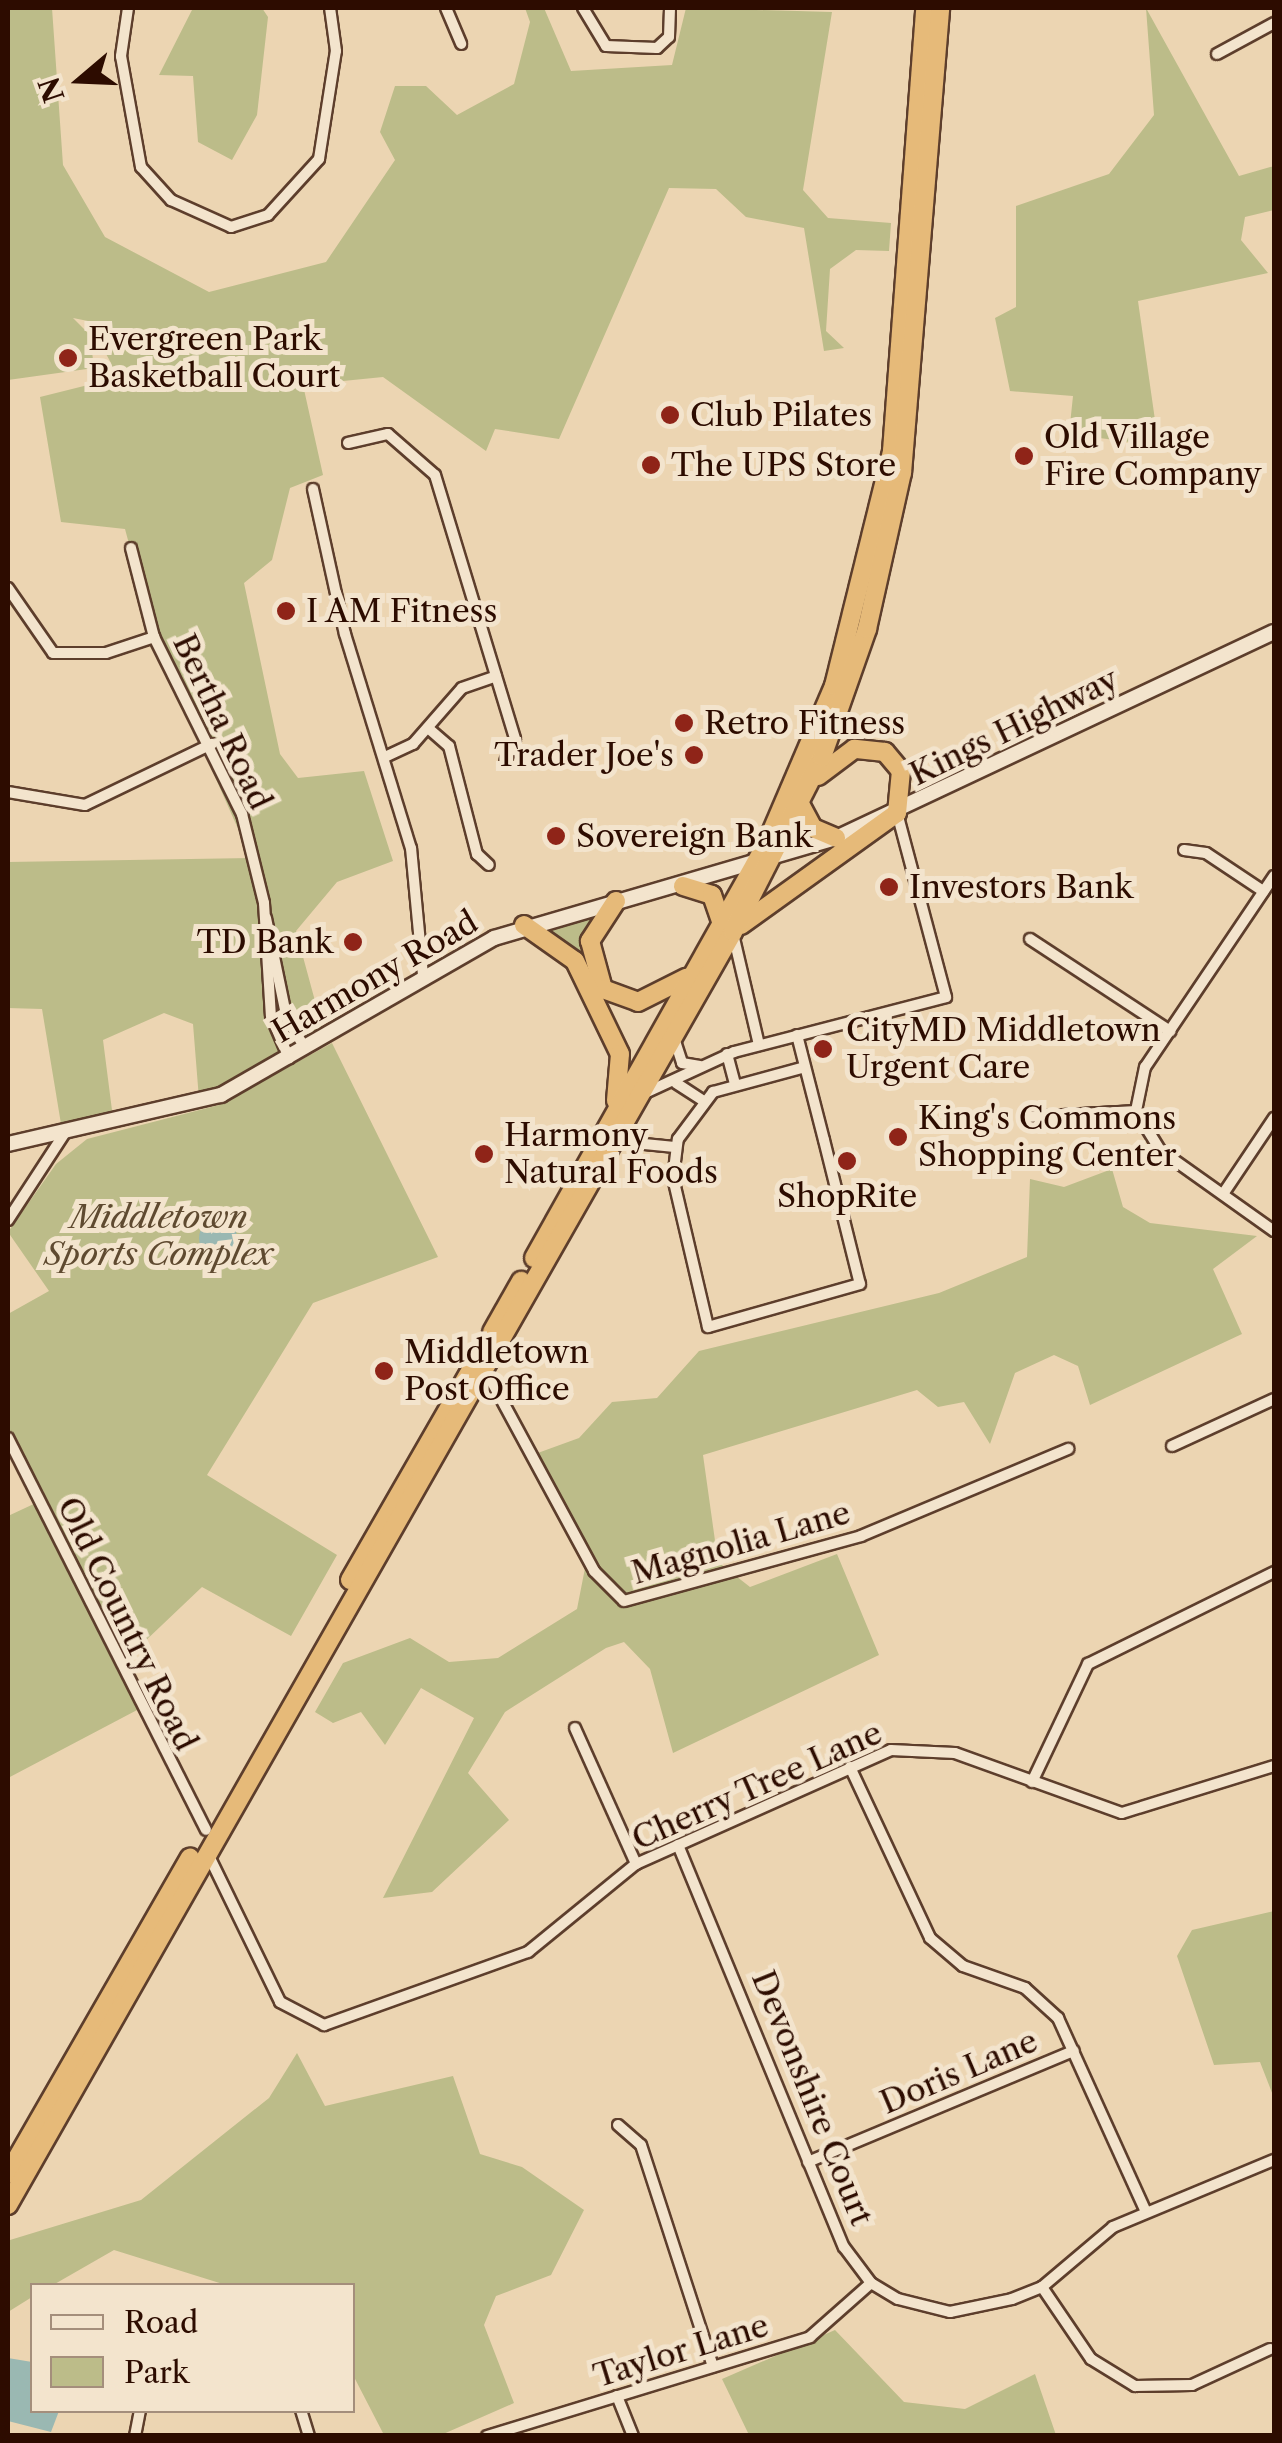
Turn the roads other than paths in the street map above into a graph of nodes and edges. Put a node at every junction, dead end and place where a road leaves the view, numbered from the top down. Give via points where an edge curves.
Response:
1 (128, 8) edge
2 (330, 8) edge
3 (446, 8) edge
4 (582, 8) edge
5 (670, 8) edge
6 (925, 8) edge
7 (940, 8) edge
8 (1274, 22) edge
9 (461, 44) dead end
10 (1217, 54) dead end
11 (348, 443) dead end
12 (312, 488) dead end
13 (131, 548) dead end
14 (8, 588) edge
15 (1274, 632) edge
16 (154, 636) junction
17 (496, 676) junction
18 (428, 728) junction
19 (212, 744) junction
20 (387, 756) junction
21 (505, 760) dead end
22 (810, 782) junction
23 (8, 792) edge
24 (800, 804) junction
25 (898, 813) junction
26 (836, 838) junction
27 (1184, 850) dead end
28 (772, 860) junction
29 (489, 864) dead end
30 (754, 866) junction
31 (1274, 876) edge
32 (683, 886) junction
33 (1263, 891) junction
34 (616, 902) junction
35 (265, 917) junction
36 (524, 925) junction
37 (728, 928) junction
38 (1030, 939) dead end
39 (698, 967) junction
40 (423, 974) junction
41 (1170, 1030) junction
42 (675, 1034) junction
43 (797, 1036) junction
44 (759, 1045) junction
45 (304, 1048) junction
46 (727, 1054) junction
47 (289, 1058) junction
48 (701, 1066) junction
49 (805, 1067) junction
50 (676, 1083) junction
51 (735, 1084) junction
52 (640, 1096) junction
53 (702, 1100) junction
54 (1136, 1112) junction
55 (1027, 1117) dead end
56 (1274, 1118) edge
57 (610, 1122) junction
58 (66, 1131) junction
59 (614, 1142) junction
60 (8, 1144) edge
61 (676, 1147) junction
62 (1224, 1194) junction
63 (8, 1220) edge
64 (1274, 1231) edge
65 (485, 1369) junction
66 (1274, 1399) edge
67 (8, 1438) edge
68 (1172, 1446) dead end
69 (1068, 1449) dead end
70 (1274, 1572) edge
71 (574, 1728) dead end
72 (1274, 1766) edge
73 (850, 1767) junction
74 (1032, 1782) junction
75 (206, 1830) junction
76 (678, 1845) junction
77 (206, 1852) junction
78 (636, 1864) junction
79 (1074, 2051) junction
80 (618, 2125) dead end
81 (1274, 2160) edge
82 (808, 2162) junction
83 (8, 2174) edge
84 (8, 2205) edge
85 (1146, 2212) junction
86 (870, 2283) junction
87 (1042, 2286) junction
88 (1270, 2349) dead end
89 (713, 2367) junction
90 (617, 2396) junction
91 (487, 2436) edge
92 (633, 2436) edge

1 - 2 street via 121,56 141,167 171,200 230,227 268,215 319,160 336,52
3 - 9 street
4 - 5 street via 606,46 657,48 669,37
6 - 30 highway via 905,337 882,510 834,686
7 - 22 highway via 902,474 867,629
8 - 10 street
11 - 17 street via 388,434 436,475
12 - 20 street via 345,634
13 - 16 street, Bertha Road
14 - 16 street via 54,653 106,652
15 - 25 street, Kings Highway
16 - 19 street, Bertha Road
17 - 18 street via 462,688
17 - 21 street via 514,738
18 - 20 street
18 - 29 street via 448,746 476,854
19 - 23 street via 101,801 54,806
19 - 35 street, Bertha Road via 242,814
20 - 40 street via 411,848
22 - 24 highway
22 - 25 highway via 843,753 876,748 901,771
24 - 26 highway via 813,828
24 - 28 highway
25 - 26 street, Kings Highway
25 - 37 highway
25 - 43 street via 946,997
26 - 28 street, Kings Highway
27 - 33 street via 1206,853
28 - 30 street, Harmony Road
28 - 37 highway
30 - 32 street, Harmony Road
30 - 37 highway
31 - 33 street
32 - 34 street, Harmony Road
32 - 37 highway via 712,894
33 - 41 street
34 - 36 street, Harmony Road
34 - 39 highway via 590,942 604,988 647,1001
35 - 45 street, Bertha Road via 287,1019
35 - 47 street, Bertha Road via 271,1016
36 - 40 street, Harmony Road
36 - 57 highway via 570,954 616,1043 621,1076
37 - 39 highway
37 - 42 highway
37 - 44 street
38 - 41 street
39 - 57 highway
40 - 45 street, Harmony Road
41 - 54 street via 1140,1079
42 - 48 street via 680,1061
42 - 52 highway
43 - 44 street
43 - 49 street
44 - 46 street
45 - 47 street, Harmony Road
46 - 48 street
46 - 51 street
47 - 58 street, Harmony Road via 221,1095
48 - 50 street
49 - 51 street
49 - 61 street via 856,1289 708,1327 673,1178
50 - 52 street
50 - 53 street
51 - 53 street
52 - 59 highway
53 - 61 street
54 - 55 street
54 - 62 street via 1160,1150
56 - 62 street
57 - 75 highway
58 - 60 street, Harmony Road
58 - 63 street
59 - 61 street
59 - 65 highway
62 - 64 street
65 - 69 street, Magnolia Lane via 594,1571 624,1601 861,1536
65 - 77 highway
66 - 68 street
67 - 75 street, Old Country Road
70 - 74 street via 1088,1664
71 - 78 street
72 - 74 street, Cherry Tree Lane via 1134,1813
73 - 74 street, Cherry Tree Lane via 927,1748
73 - 76 street, Cherry Tree Lane
73 - 79 street via 930,1938 963,1966 1036,1994
75 - 83 highway
76 - 78 street, Cherry Tree Lane
76 - 82 street, Devonshire Court
77 - 78 street, Cherry Tree Lane via 280,2002 324,2026 528,1952
77 - 84 highway
79 - 82 street, Doris Lane
79 - 85 street
80 - 89 street via 641,2146
81 - 85 street
82 - 86 street, Devonshire Court via 844,2246
85 - 87 street via 1094,2239
86 - 87 street via 950,2312
86 - 89 street, Taylor Lane via 820,2332
87 - 88 street via 1091,2359 1135,2386 1192,2384
89 - 90 street, Taylor Lane
90 - 91 street, Taylor Lane
90 - 92 street

